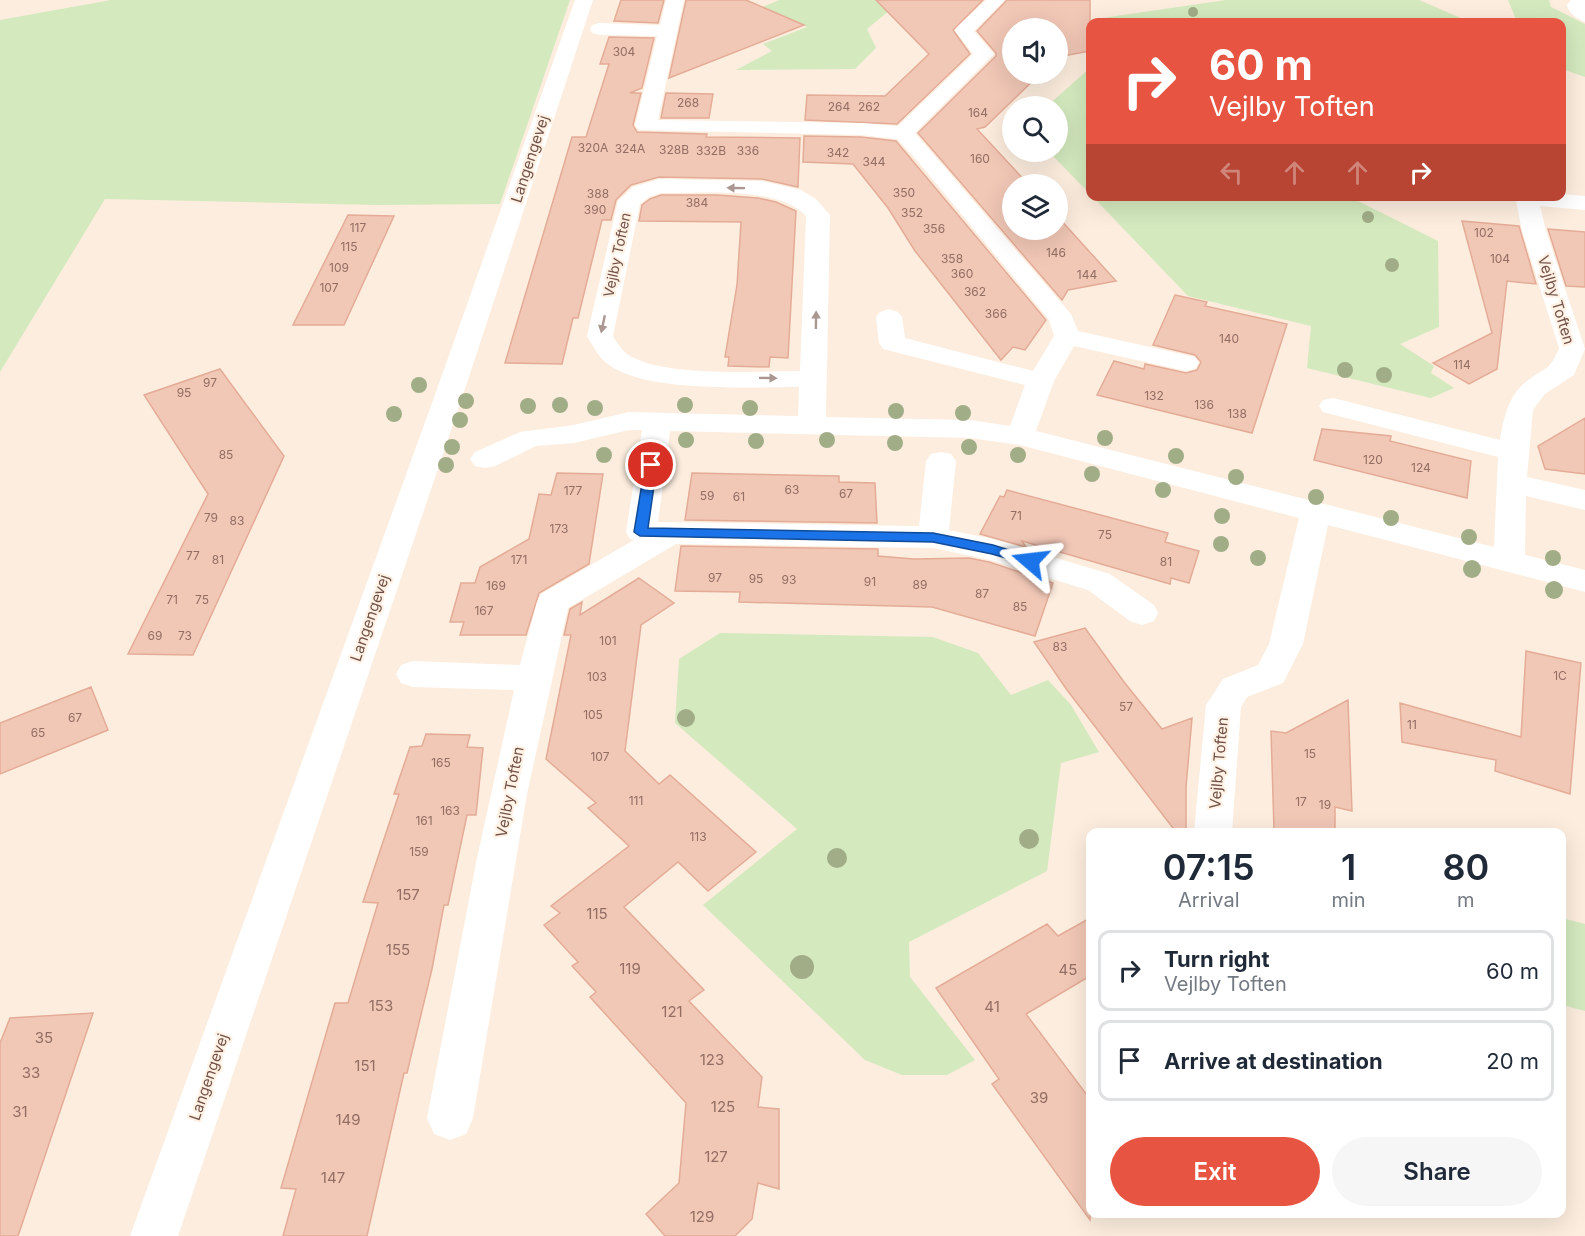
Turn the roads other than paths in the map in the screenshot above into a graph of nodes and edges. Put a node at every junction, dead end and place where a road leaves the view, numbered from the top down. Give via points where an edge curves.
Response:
1 (584, 0) edge
2 (675, 0) edge
3 (998, 0) edge
4 (1584, 0) edge
5 (1585, 16) edge
6 (599, 29) dead end
7 (668, 31) junction
8 (903, 133) junction
9 (1527, 201) edge
10 (1565, 201) edge
11 (1585, 203) edge
12 (890, 317) dead end
13 (1067, 336) junction
14 (1186, 363) dead end
15 (815, 379) junction
16 (1040, 381) junction
17 (1333, 406) dead end
18 (657, 422) junction
19 (812, 424) junction
20 (1020, 436) junction
21 (1513, 452) junction
22 (485, 459) dead end
23 (941, 461) dead end
24 (1513, 483) junction
25 (1585, 500) edge
26 (1316, 512) junction
27 (670, 533) junction
28 (933, 537) junction
29 (1509, 561) junction
30 (1585, 581) edge
31 (1142, 613) dead end
32 (413, 674) dead end
33 (533, 678) junction
34 (1213, 828) edge
35 (450, 1118) dead end
36 (154, 1236) edge

1 - 36 street, Langengevej
2 - 7 street
3 - 8 street via 964,32 984,54
4 - 5 street via 1576,5
6 - 7 street
7 - 8 street via 646,126
8 - 13 street via 1062,319
9 - 21 street, Vejlby Toften via 1572,348 1564,369 1535,388 1519,409
10 - 11 street
12 - 16 street via 892,343
13 - 14 street
13 - 16 street
15 -> 15 street, Vejlby Toften via 818,215 808,204 793,195 762,188 670,186 641,192 629,201 600,336 608,351 648,373
15 - 19 street, Vejlby Toften
16 - 20 street
17 - 21 street
18 - 19 street
18 - 22 street via 629,422 574,434 530,438
18 - 27 street via 640,532
19 - 20 street via 970,429
20 - 26 street
21 - 24 street, Vejlby Toften
23 - 28 street
24 - 25 street
24 - 29 street, Vejlby Toften
26 - 29 street
26 - 34 street, Vejlby Toften via 1286,644 1271,674 1235,688 1224,705
27 - 28 street
27 - 33 street, Vejlby Toften via 553,602
28 - 31 street via 993,550 1099,582
29 - 30 street
32 - 33 street
33 - 35 street, Vejlby Toften

